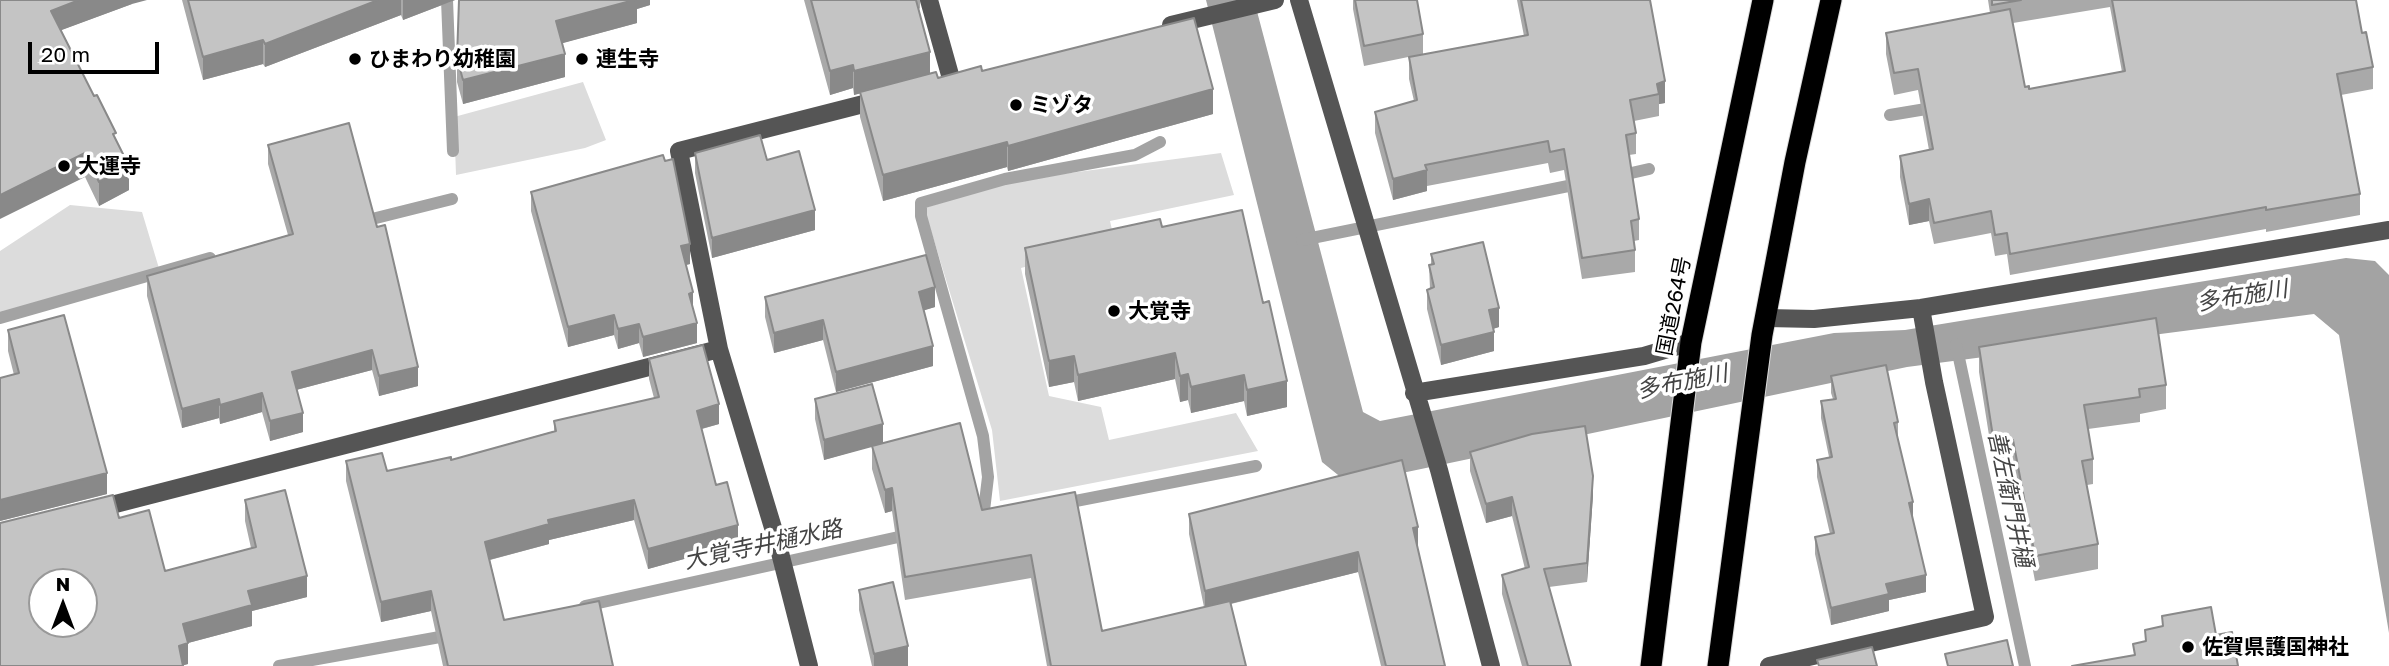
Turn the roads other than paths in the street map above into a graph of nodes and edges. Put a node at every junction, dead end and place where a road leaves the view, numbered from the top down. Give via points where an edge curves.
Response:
1 (929, 0) edge
2 (1299, 0) edge
3 (1763, 0) edge
4 (1831, 0) edge
5 (1272, 1) edge
6 (1152, 30) edge
7 (952, 81) edge
8 (900, 95) edge
9 (2389, 230) edge
10 (1921, 308) junction
11 (1764, 326) junction
12 (1691, 342) junction
13 (719, 349) junction
14 (1416, 398) junction
15 (72, 515) edge
16 (809, 666) edge
17 (1491, 666) edge
18 (1651, 666) edge
19 (1718, 666) edge
20 (1769, 666) edge

1 - 7 street
2 - 14 street
3 - 12 highway, 国道264号
4 - 11 highway
5 - 6 street
8 - 13 street via 679,151
9 - 10 street
10 - 11 street
10 - 20 street via 1985,617
11 - 19 highway
12 - 14 street via 1644,356
12 - 18 highway, 国道264号
13 - 15 street
13 - 16 street
14 - 17 street

